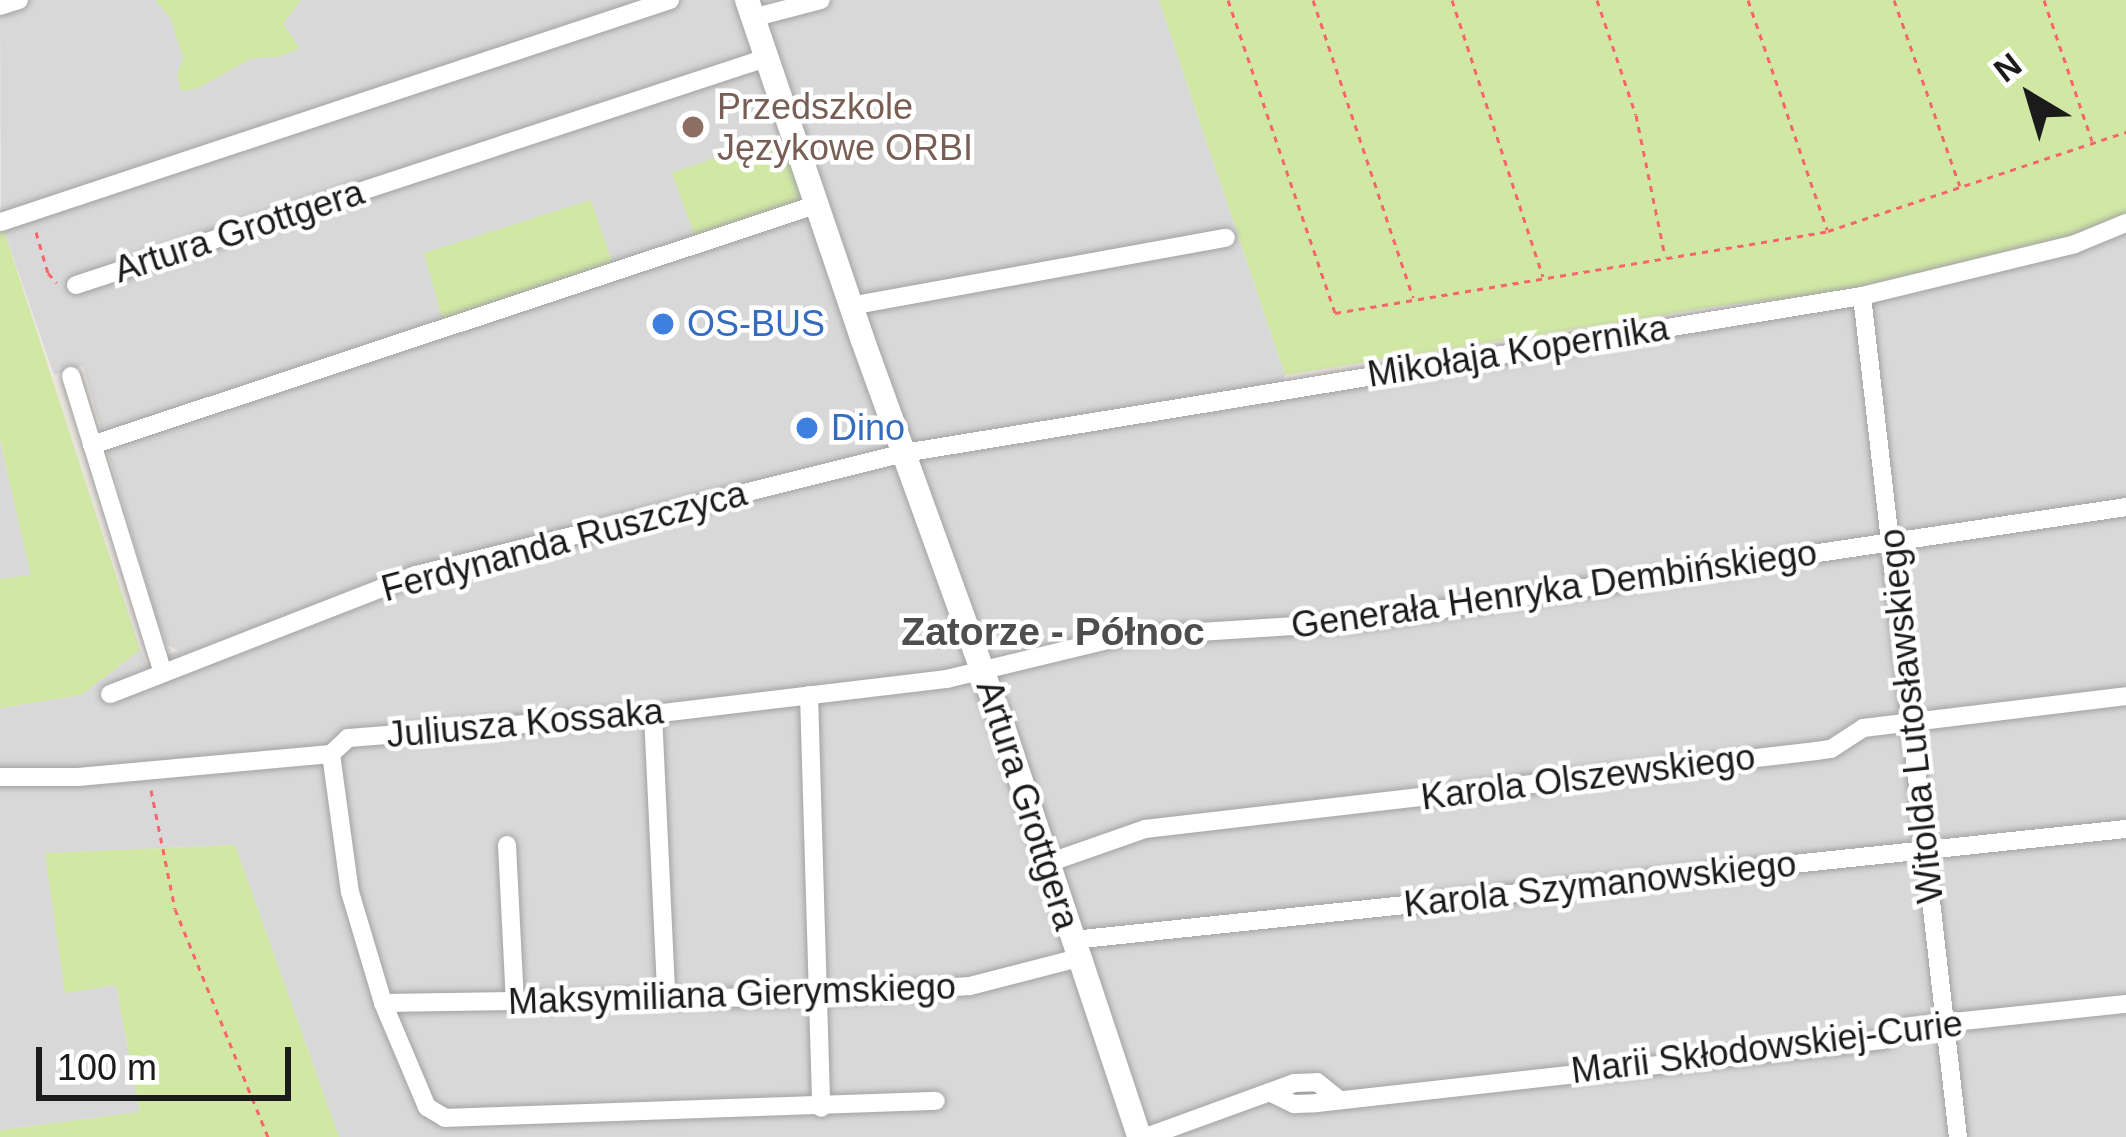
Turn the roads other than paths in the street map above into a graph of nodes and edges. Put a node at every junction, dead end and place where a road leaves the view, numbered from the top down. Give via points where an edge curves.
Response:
1 (19, 0) edge
2 (670, 0) edge
3 (820, 0) edge
4 (0, 6) edge
5 (750, 9) edge
6 (766, 58) junction
7 (815, 205) junction
8 (1, 223) edge
9 (2126, 223) edge
10 (1226, 238) dead end
11 (76, 285) road end
12 (1862, 296) junction
13 (850, 306) junction
14 (70, 376) dead end
15 (92, 445) junction
16 (904, 453) junction
17 (2126, 507) edge
18 (1893, 544) junction
19 (983, 670) junction
20 (164, 673) junction
21 (110, 694) dead end
22 (809, 695) junction
23 (2126, 697) edge
24 (652, 714) junction
25 (1914, 722) junction
26 (331, 754) junction
27 (0, 777) edge
28 (2126, 829) edge
29 (507, 845) dead end
30 (1926, 849) junction
31 (1048, 863) junction
32 (1076, 949) junction
33 (666, 994) junction
34 (819, 996) junction
35 (383, 1003) junction
36 (515, 1004) junction
37 (2126, 1004) edge
38 (1944, 1023) junction
39 (935, 1101) dead end
40 (821, 1108) junction
41 (1143, 1137) edge
42 (1958, 1137) edge

1 - 4 street
2 - 8 street
3 - 5 street
5 - 6 street, Artura Grottgera
6 - 7 street, Artura Grottgera
6 - 11 street, Artura Grottgera
7 - 13 street, Artura Grottgera
7 - 15 street
9 - 12 street, Mikołaja Kopernika via 2074,244
10 - 13 street
12 - 16 street, Mikołaja Kopernika
12 - 18 street, Witolda Lutosławskiego
13 - 16 street, Artura Grottgera
14 - 15 street
15 - 20 street
16 - 19 street, Artura Grottgera
16 - 20 street, Ferdynanda Ruszczyca via 416,575
17 - 18 street, Generała Henryka Dembińskiego
18 - 19 street, Generała Henryka Dembińskiego via 1356,622 1120,638
18 - 25 street, Witolda Lutosławskiego
19 - 22 street, Juliusza Kossaka
19 - 31 street, Artura Grottgera
20 - 21 street, Ferdynanda Ruszczyca
22 - 24 street, Juliusza Kossaka
22 - 34 street
23 - 25 street, Karola Olszewskiego
24 - 26 street, Juliusza Kossaka via 348,738
24 - 33 street
25 - 30 street, Witolda Lutosławskiego
25 - 31 street, Karola Olszewskiego via 1851,731 1831,749 1144,829
26 - 27 street, Juliusza Kossaka
26 - 35 street via 350,892
28 - 30 street, Karola Szymanowskiego
29 - 36 street
30 - 32 street, Karola Szymanowskiego
30 - 38 street, Witolda Lutosławskiego
31 - 32 street, Artura Grottgera
32 - 34 street, Maksymiliana Gierymskiego via 970,986
32 - 41 street, Artura Grottgera
33 - 34 street, Maksymiliana Gierymskiego
33 - 36 street, Maksymiliana Gierymskiego
34 - 40 street
35 - 36 street, Maksymiliana Gierymskiego
35 - 40 street via 427,1108 445,1118
37 - 38 street, Marii Skłodowskiej-Curie
38 - 41 street, Marii Skłodowskiej-Curie via 1906,1027 1883,1040 1294,1104 1269,1092
38 - 42 street, Witolda Lutosławskiego
39 - 40 street

